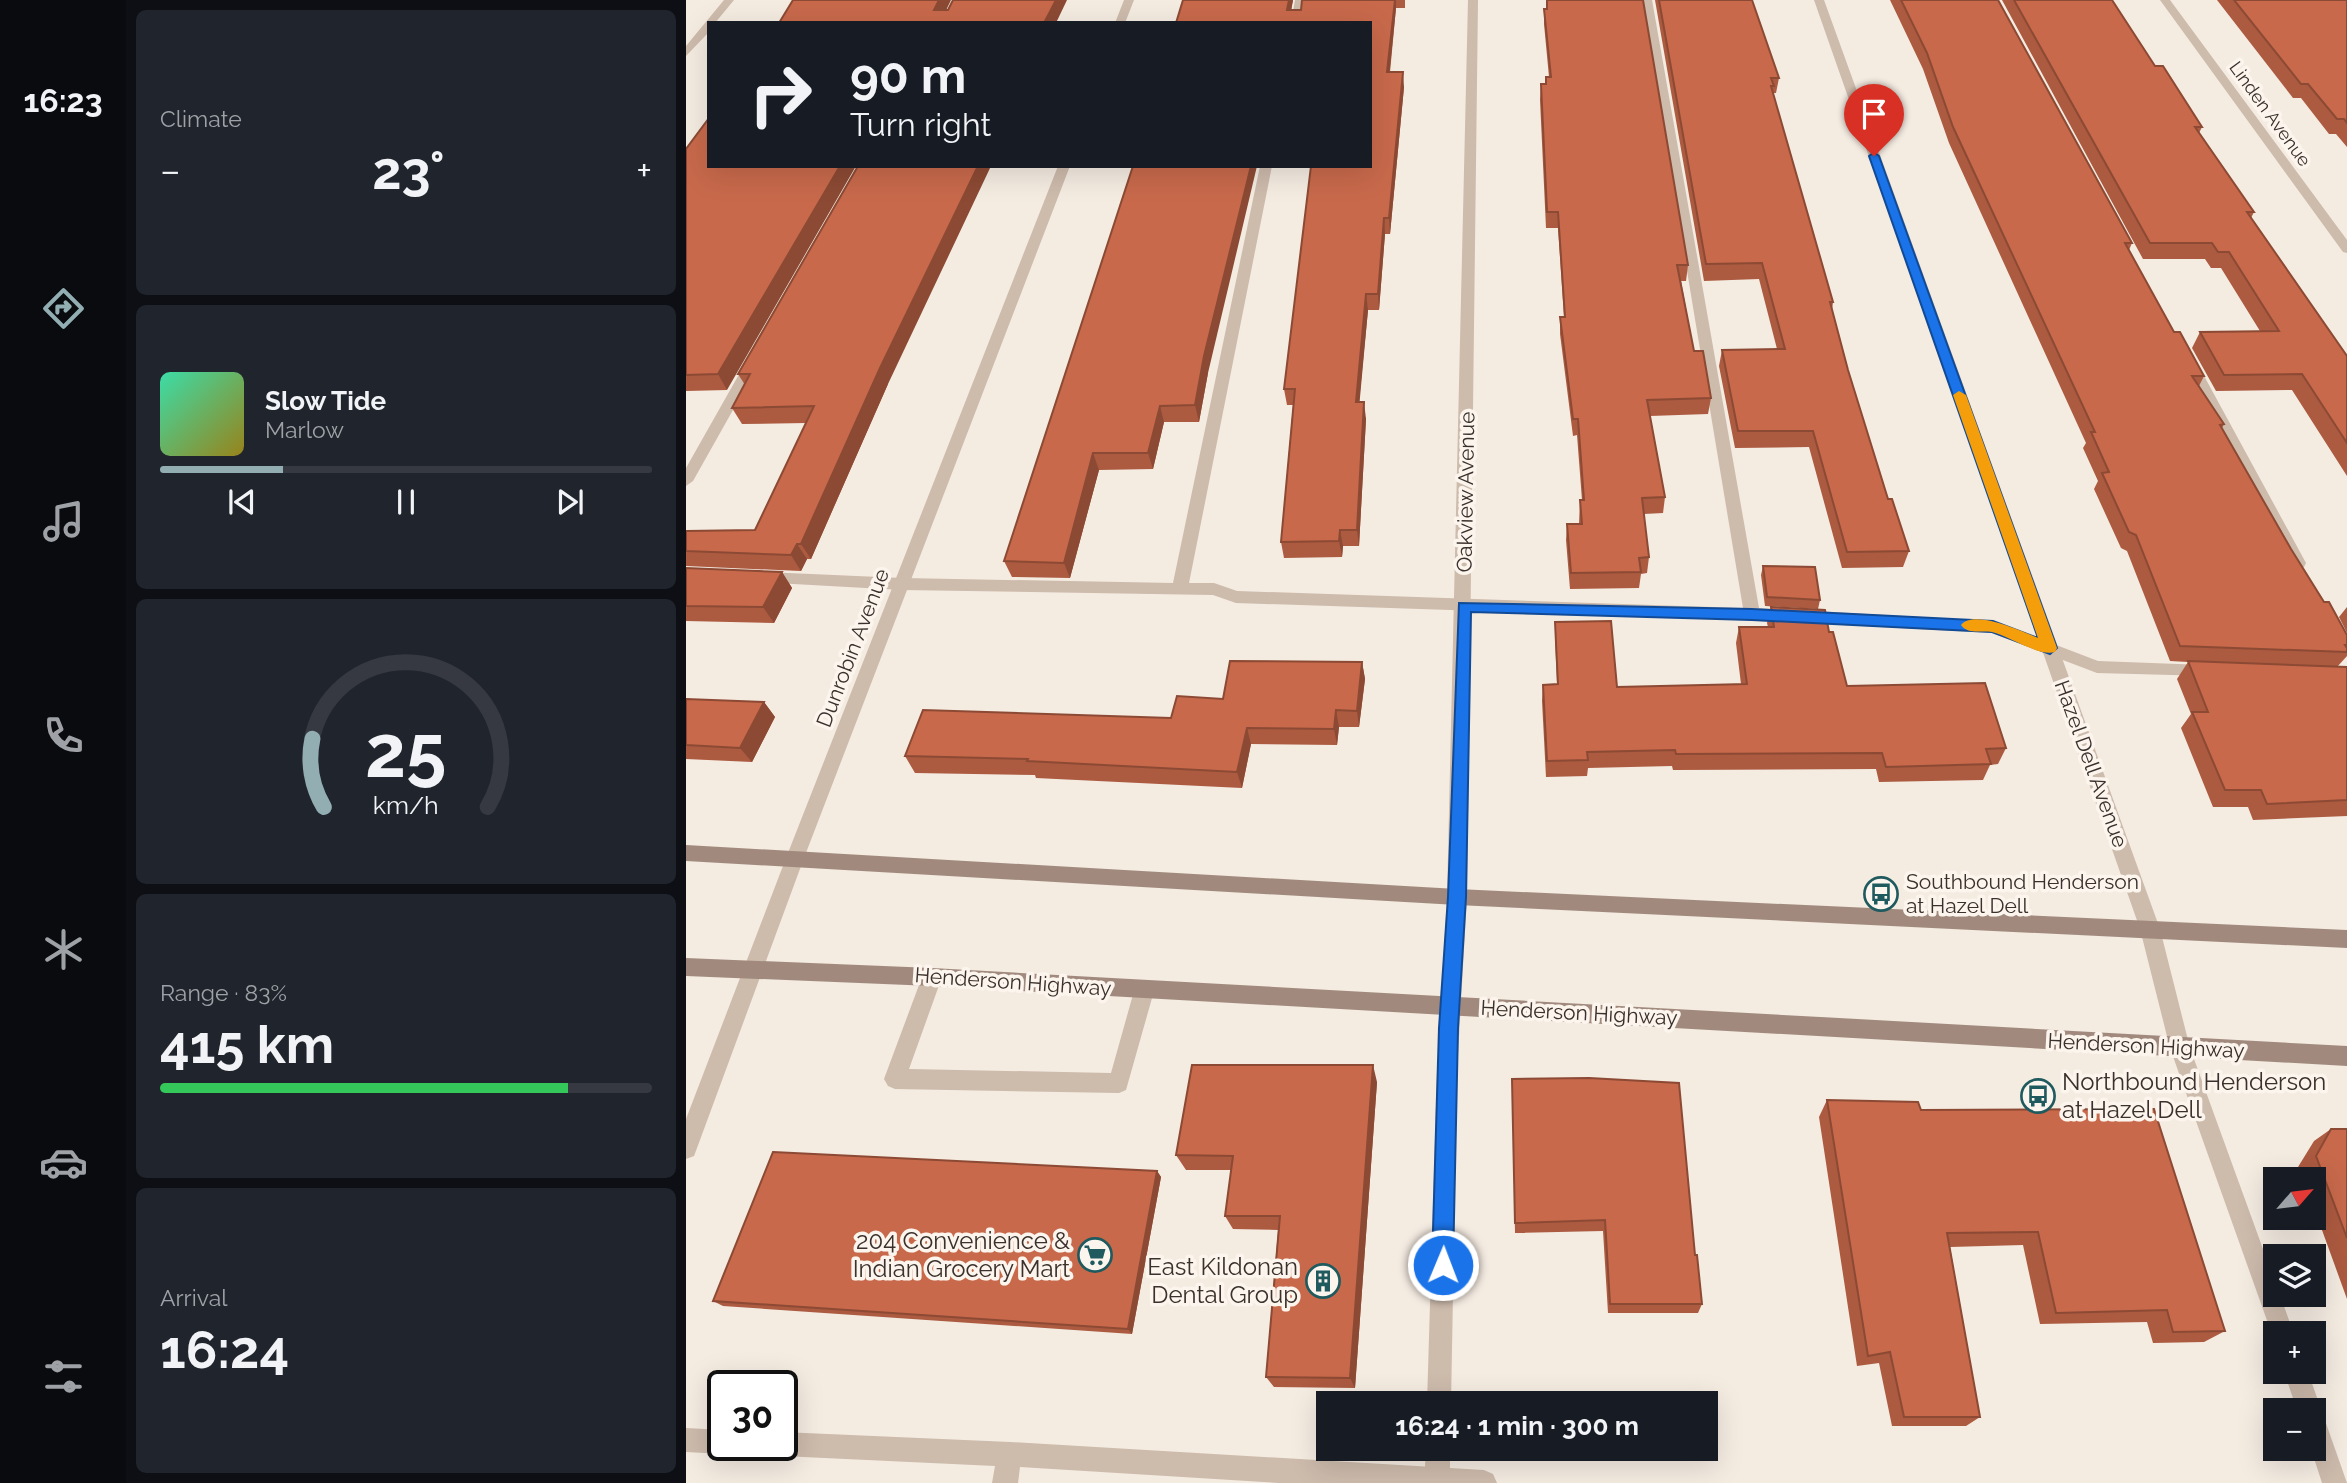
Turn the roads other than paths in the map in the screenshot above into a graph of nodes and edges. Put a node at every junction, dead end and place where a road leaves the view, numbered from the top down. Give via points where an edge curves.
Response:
1 (729, 0) edge
2 (1129, 0) edge
3 (1300, 0) edge
4 (1473, 0) edge
5 (1647, 0) edge
6 (1819, 0) edge
7 (2165, 0) edge
8 (712, 21) edge
9 (1121, 21) edge
10 (1296, 21) edge
11 (707, 28) edge
12 (686, 53) edge
13 (1064, 168) edge
14 (1266, 168) edge
15 (2347, 249) edge
16 (762, 348) edge
17 (2183, 351) edge
18 (686, 481) edge
19 (751, 577) edge
20 (2308, 581) edge
21 (902, 584) junction
22 (1180, 588) junction
23 (1464, 606) junction
24 (1752, 614) junction
25 (2050, 648) junction
26 (2214, 671) edge
27 (686, 853) edge
28 (795, 858) junction
29 (1457, 897) junction
30 (2150, 929) junction
31 (2347, 939) edge
32 (686, 967) edge
33 (752, 970) junction
34 (932, 977) junction
35 (1144, 990) junction
36 (1450, 1006) junction
37 (2180, 1048) junction
38 (2347, 1056) edge
39 (686, 1147) edge
40 (2277, 1321) edge
41 (1439, 1391) edge
42 (686, 1440) edge
43 (707, 1441) edge
44 (798, 1445) edge
45 (1010, 1454) junction
46 (2326, 1457) edge
47 (1438, 1461) edge
48 (1437, 1481) edge
49 (1004, 1483) edge
50 (1484, 1483) edge
51 (2335, 1483) edge

1 - 8 street
2 - 9 street
3 - 10 street
4 - 23 street, Oakview Avenue
5 - 24 street
6 - 25 street, Hazel Dell Avenue
7 - 15 street, Linden Avenue
11 - 12 street
13 - 21 street, Dunrobin Avenue
14 - 22 street
16 - 18 street
17 - 20 street
19 - 21 street
21 - 22 street
21 - 28 street, Dunrobin Avenue
22 - 23 street via 1214,589 1236,597
23 - 24 street
23 - 29 street, Oakview Avenue
24 - 25 street via 1993,626
25 - 26 street via 2097,667
25 - 30 street, Hazel Dell Avenue
27 - 28 main road
28 - 29 main road
28 - 33 street, Dunrobin Avenue
29 - 30 main road
29 - 36 street, Oakview Avenue
30 - 31 main road
30 - 37 street, Hazel Dell Avenue
32 - 33 main road, Henderson Highway
33 - 34 main road, Henderson Highway
33 - 39 street, Dunrobin Avenue
34 - 35 main road, Henderson Highway
34 - 35 street via 895,1079 1119,1083
35 - 36 main road, Henderson Highway
36 - 37 main road, Henderson Highway
36 - 41 street, Oakview Avenue
37 - 38 main road, Henderson Highway
37 - 40 street, Hazel Dell Avenue
42 - 43 street
44 - 45 street
45 - 48 street
45 - 49 street
46 - 51 street
47 - 48 street
48 - 50 street

